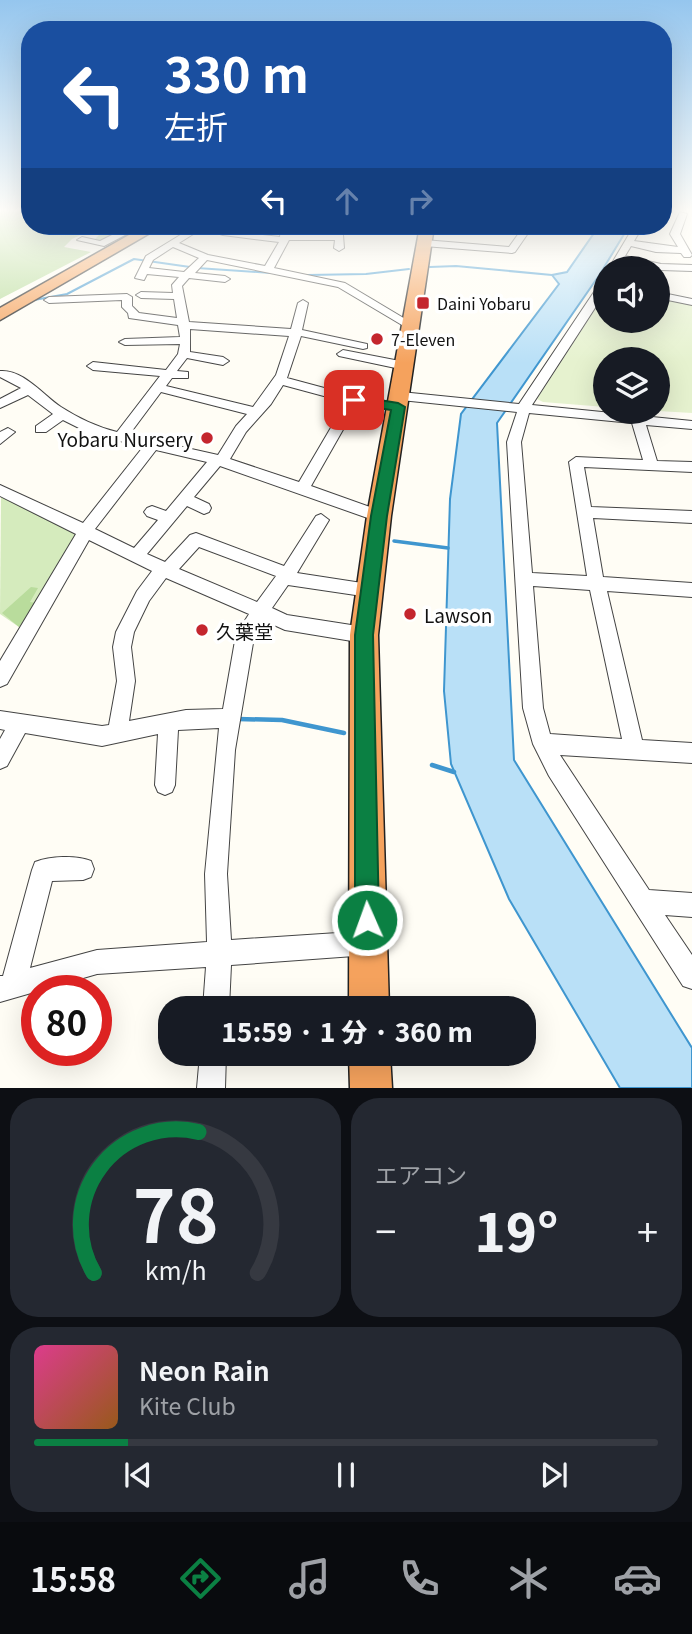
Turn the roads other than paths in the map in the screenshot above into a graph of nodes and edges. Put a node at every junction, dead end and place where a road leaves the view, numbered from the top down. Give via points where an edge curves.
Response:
1 (90, 262) edge
2 (132, 262) edge
3 (153, 262) edge
4 (200, 262) edge
5 (230, 262) edge
6 (273, 262) edge
7 (421, 262) edge
8 (692, 264) edge
9 (670, 266) edge
10 (269, 269) junction
11 (144, 271) junction
12 (186, 275) junction
13 (225, 279) dead end
14 (141, 295) dead end
15 (180, 296) junction
16 (670, 297) edge
17 (50, 300) dead end
18 (593, 300) edge
19 (692, 302) edge
20 (285, 309) dead end
21 (0, 315) edge
22 (184, 324) junction
23 (411, 326) junction
24 (295, 333) junction
25 (186, 341) junction
26 (125, 342) dead end
27 (363, 346) dead end
28 (184, 354) junction
29 (343, 354) dead end
30 (223, 361) dead end
31 (93, 366) dead end
32 (405, 366) junction
33 (170, 373) junction
34 (5, 374) dead end
35 (184, 375) dead end
36 (336, 378) dead end
37 (282, 382) junction
38 (159, 387) junction
39 (30, 390) junction
40 (357, 401) junction
41 (400, 401) junction
42 (0, 404) edge
43 (515, 408) junction
44 (256, 412) junction
45 (62, 414) junction
46 (593, 416) edge
47 (670, 423) edge
48 (639, 424) edge
49 (692, 425) edge
50 (41, 429) dead end
51 (94, 430) junction
52 (120, 437) junction
53 (82, 443) dead end
54 (152, 445) junction
55 (219, 461) junction
56 (652, 466) junction
57 (692, 467) edge
58 (302, 489) junction
59 (0, 491) edge
60 (185, 499) junction
61 (204, 508) dead end
62 (152, 512) dead end
63 (584, 512) junction
64 (379, 516) junction
65 (692, 517) edge
66 (170, 518) junction
67 (321, 520) dead end
68 (87, 532) junction
69 (138, 554) junction
70 (166, 569) junction
71 (286, 576) junction
72 (524, 579) junction
73 (597, 585) junction
74 (369, 590) junction
75 (692, 590) edge
76 (260, 611) junction
77 (364, 635) junction
78 (0, 678) edge
79 (229, 718) junction
80 (10, 722) edge
81 (169, 723) junction
82 (117, 733) junction
83 (543, 744) junction
84 (634, 749) junction
85 (692, 753) edge
86 (0, 759) edge
87 (165, 785) dead end
88 (83, 869) dead end
89 (640, 901) junction
90 (692, 905) edge
91 (368, 943) junction
92 (219, 951) junction
93 (692, 977) edge
94 (6, 987) edge
95 (217, 996) edge
96 (369, 996) edge
97 (212, 1066) edge
98 (370, 1066) edge
99 (211, 1088) edge
100 (371, 1088) edge

1 - 21 highway
2 - 11 street
3 - 11 street
4 - 12 street
5 - 10 street
6 - 10 street
7 - 23 highway
8 - 9 street
10 - 23 street via 355,291
11 - 12 street
12 - 13 street
12 - 15 street via 177,285
14 - 15 street
15 - 22 street
16 - 19 street
17 - 22 street via 127,297 133,316
18 - 43 street
20 - 24 street via 302,307
22 - 24 street
22 - 25 street
23 - 32 highway
24 - 27 street
24 - 37 street
25 - 26 street
25 - 28 street
28 - 30 street
28 - 33 street
29 - 32 street
31 - 33 street
32 - 41 highway
33 - 35 street
33 - 38 street
34 - 39 street via 23,380
36 - 40 street via 361,384
37 - 40 street
37 - 44 street
38 - 44 street
38 - 52 street
39 - 42 street
39 - 45 street
40 - 41 street
40 - 58 street
41 - 43 street
41 - 64 highway
43 - 46 street
43 - 72 street via 514,458
44 - 55 street
45 - 50 street
45 - 51 street via 73,428
47 - 49 street
48 - 56 street
51 - 52 street
51 - 53 street
52 - 54 street
54 - 55 street
54 - 68 street
55 - 58 street
55 - 60 street
56 - 57 street
56 - 63 street via 576,462
58 - 64 street
59 - 68 street
60 - 61 street
60 - 66 street
62 - 66 street
63 - 65 street
63 - 73 street
64 - 74 highway
66 - 69 street
67 - 71 street
68 - 69 street
68 - 78 street
69 - 70 street
70 - 71 street via 196,539
70 - 76 street
70 - 82 street via 143,596 122,642 126,681
71 - 74 street
71 - 76 street
72 - 73 street
72 - 83 street via 531,689
73 - 75 street
73 - 84 street
74 - 77 highway
76 - 77 street via 285,622
76 - 79 street via 246,635
77 - 91 highway
79 - 81 street
79 - 92 street via 216,874
80 - 82 street via 102,736
80 - 86 street
81 - 82 street
81 - 87 street
83 - 84 street
83 - 89 street
84 - 85 street
88 - 94 street via 43,870
89 - 90 street
89 - 93 street
91 - 92 street
91 - 96 highway
92 - 94 street via 97,962
92 - 95 street
97 - 99 street
98 - 100 highway

